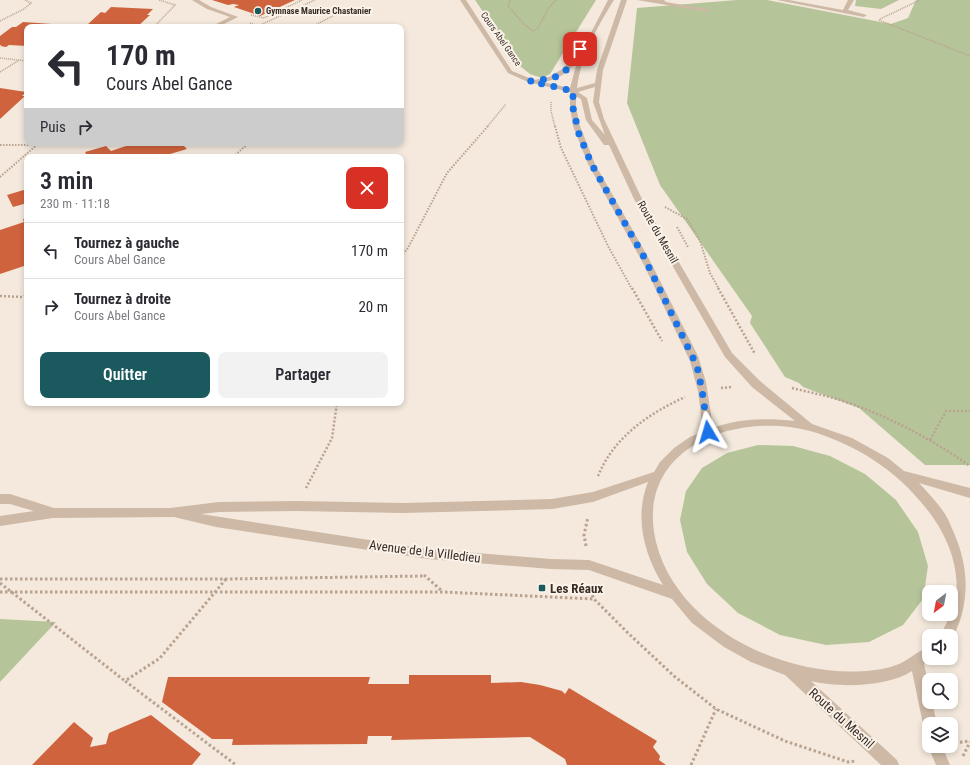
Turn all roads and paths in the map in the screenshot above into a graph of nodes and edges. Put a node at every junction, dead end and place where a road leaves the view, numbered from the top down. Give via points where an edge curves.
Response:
1 (25, 0) edge
2 (159, 0) edge
3 (195, 0) edge
4 (302, 0) edge
5 (315, 0) edge
6 (463, 0) edge
7 (510, 0) edge
8 (556, 0) edge
9 (611, 0) edge
10 (624, 0) edge
11 (640, 0) edge
12 (686, 0) edge
13 (780, 0) edge
14 (851, 0) edge
15 (920, 0) edge
16 (659, 3) junction
17 (708, 10) dead end
18 (844, 12) junction
19 (250, 14) dead end
20 (864, 15) dead end
21 (334, 16) dead end
22 (0, 21) edge
23 (157, 24) edge
24 (220, 24) edge
25 (262, 24) edge
26 (318, 24) edge
27 (596, 24) junction
28 (970, 56) edge
29 (0, 58) edge
30 (19, 60) junction
31 (24, 61) edge
32 (0, 72) edge
33 (530, 81) junction
34 (597, 84) junction
35 (573, 91) junction
36 (553, 96) dead end
37 (506, 104) dead end
38 (24, 144) edge
39 (0, 145) edge
40 (36, 146) edge
41 (246, 146) edge
42 (26, 154) edge
43 (236, 154) edge
44 (24, 156) edge
45 (619, 160) junction
46 (0, 177) edge
47 (661, 202) dead end
48 (664, 207) junction
49 (668, 213) dead end
50 (676, 225) dead end
51 (688, 249) dead end
52 (404, 253) edge
53 (0, 296) edge
54 (24, 297) edge
55 (663, 341) dead end
56 (747, 346) dead end
57 (756, 384) junction
58 (682, 392) dead end
59 (683, 397) dead end
60 (970, 411) edge
61 (810, 428) junction
62 (708, 432) junction
63 (930, 440) junction
64 (970, 466) edge
65 (903, 474) junction
66 (657, 475) junction
67 (970, 493) edge
68 (0, 499) edge
69 (53, 513) junction
70 (170, 513) junction
71 (0, 521) edge
72 (424, 576) dead end
73 (0, 579) edge
74 (226, 579) junction
75 (0, 583) edge
76 (215, 591) junction
77 (0, 592) edge
78 (12, 592) junction
79 (676, 595) junction
80 (594, 600) dead end
81 (966, 600) edge
82 (951, 629) edge
83 (922, 658) edge
84 (917, 663) junction
85 (790, 671) junction
86 (125, 681) junction
87 (716, 709) dead end
88 (929, 717) edge
89 (970, 742) edge
90 (958, 743) edge
91 (938, 753) edge
92 (960, 761) dead end
93 (848, 762) dead end
94 (236, 765) edge
95 (691, 765) edge
96 (852, 765) edge
97 (892, 765) edge
98 (943, 765) edge

1 - 22 path via 31,3
2 - 23 path via 175,5
3 - 24 street via 235,17
4 - 19 path via 264,18
5 - 25 path
6 - 33 street, Cours Abel Gance via 510,72
7 - 8 path via 508,6 519,16 528,30 533,31 538,28
9 - 27 street
10 - 34 street, Route du Mesnil
11 - 16 street
12 - 16 street
13 - 18 street
14 - 18 street
15 - 28 path via 879,20
16 - 17 street
18 - 20 street
21 - 26 path
27 - 33 street, Cours Abel Gance via 570,68 560,76
27 - 35 street via 577,68
29 - 30 path
30 - 31 path
30 - 32 path
33 - 35 street, Cours Abel Gance
34 - 35 street
34 - 45 street, Route du Mesnil via 596,102
35 - 45 street via 584,98 589,120
35 - 62 street via 573,108 579,134 592,165 644,257 697,366
36 - 55 path via 551,111 561,148 608,246
37 - 52 path via 448,173
38 - 39 path
40 - 42 path
41 - 43 path
44 - 46 path
45 - 57 street, Route du Mesnil via 638,199 728,355
47 - 48 path
48 - 49 path
48 - 56 path via 687,219 700,240 710,273 756,356
50 - 51 path via 688,243
53 - 54 path
57 - 61 street, Route du Mesnil
57 - 63 path via 790,387 839,400 886,417
58 - 59 path
60 - 63 path via 946,411
61 - 62 street via 756,422 731,425
61 - 65 street via 849,441
62 - 66 street via 678,450
63 - 64 path
65 - 67 street
65 - 81 street via 930,502 951,534 962,568
66 - 70 street, Avenue de la Villedieu via 593,498 552,504 403,508 219,507
66 - 79 street via 648,501 648,531 657,563
68 - 69 street, Avenue de la Villedieu via 10,499
69 - 70 street, Avenue de la Villedieu
69 - 71 street, Avenue de la Villedieu
70 - 79 street, Avenue de la Villedieu via 428,554 589,565
72 - 74 path
73 - 74 path
74 - 76 path
75 - 78 path
76 - 78 path
76 - 80 path via 443,592
76 - 86 path via 160,658
77 - 78 path
78 - 86 path
79 - 85 street via 706,627 745,653
81 - 82 street
83 - 84 street
84 - 85 street via 880,677 836,679
84 - 88 street
85 - 97 street, Route du Mesnil
86 - 94 path
87 - 95 path
89 - 90 path
89 - 92 path
91 - 98 street
93 - 96 path

